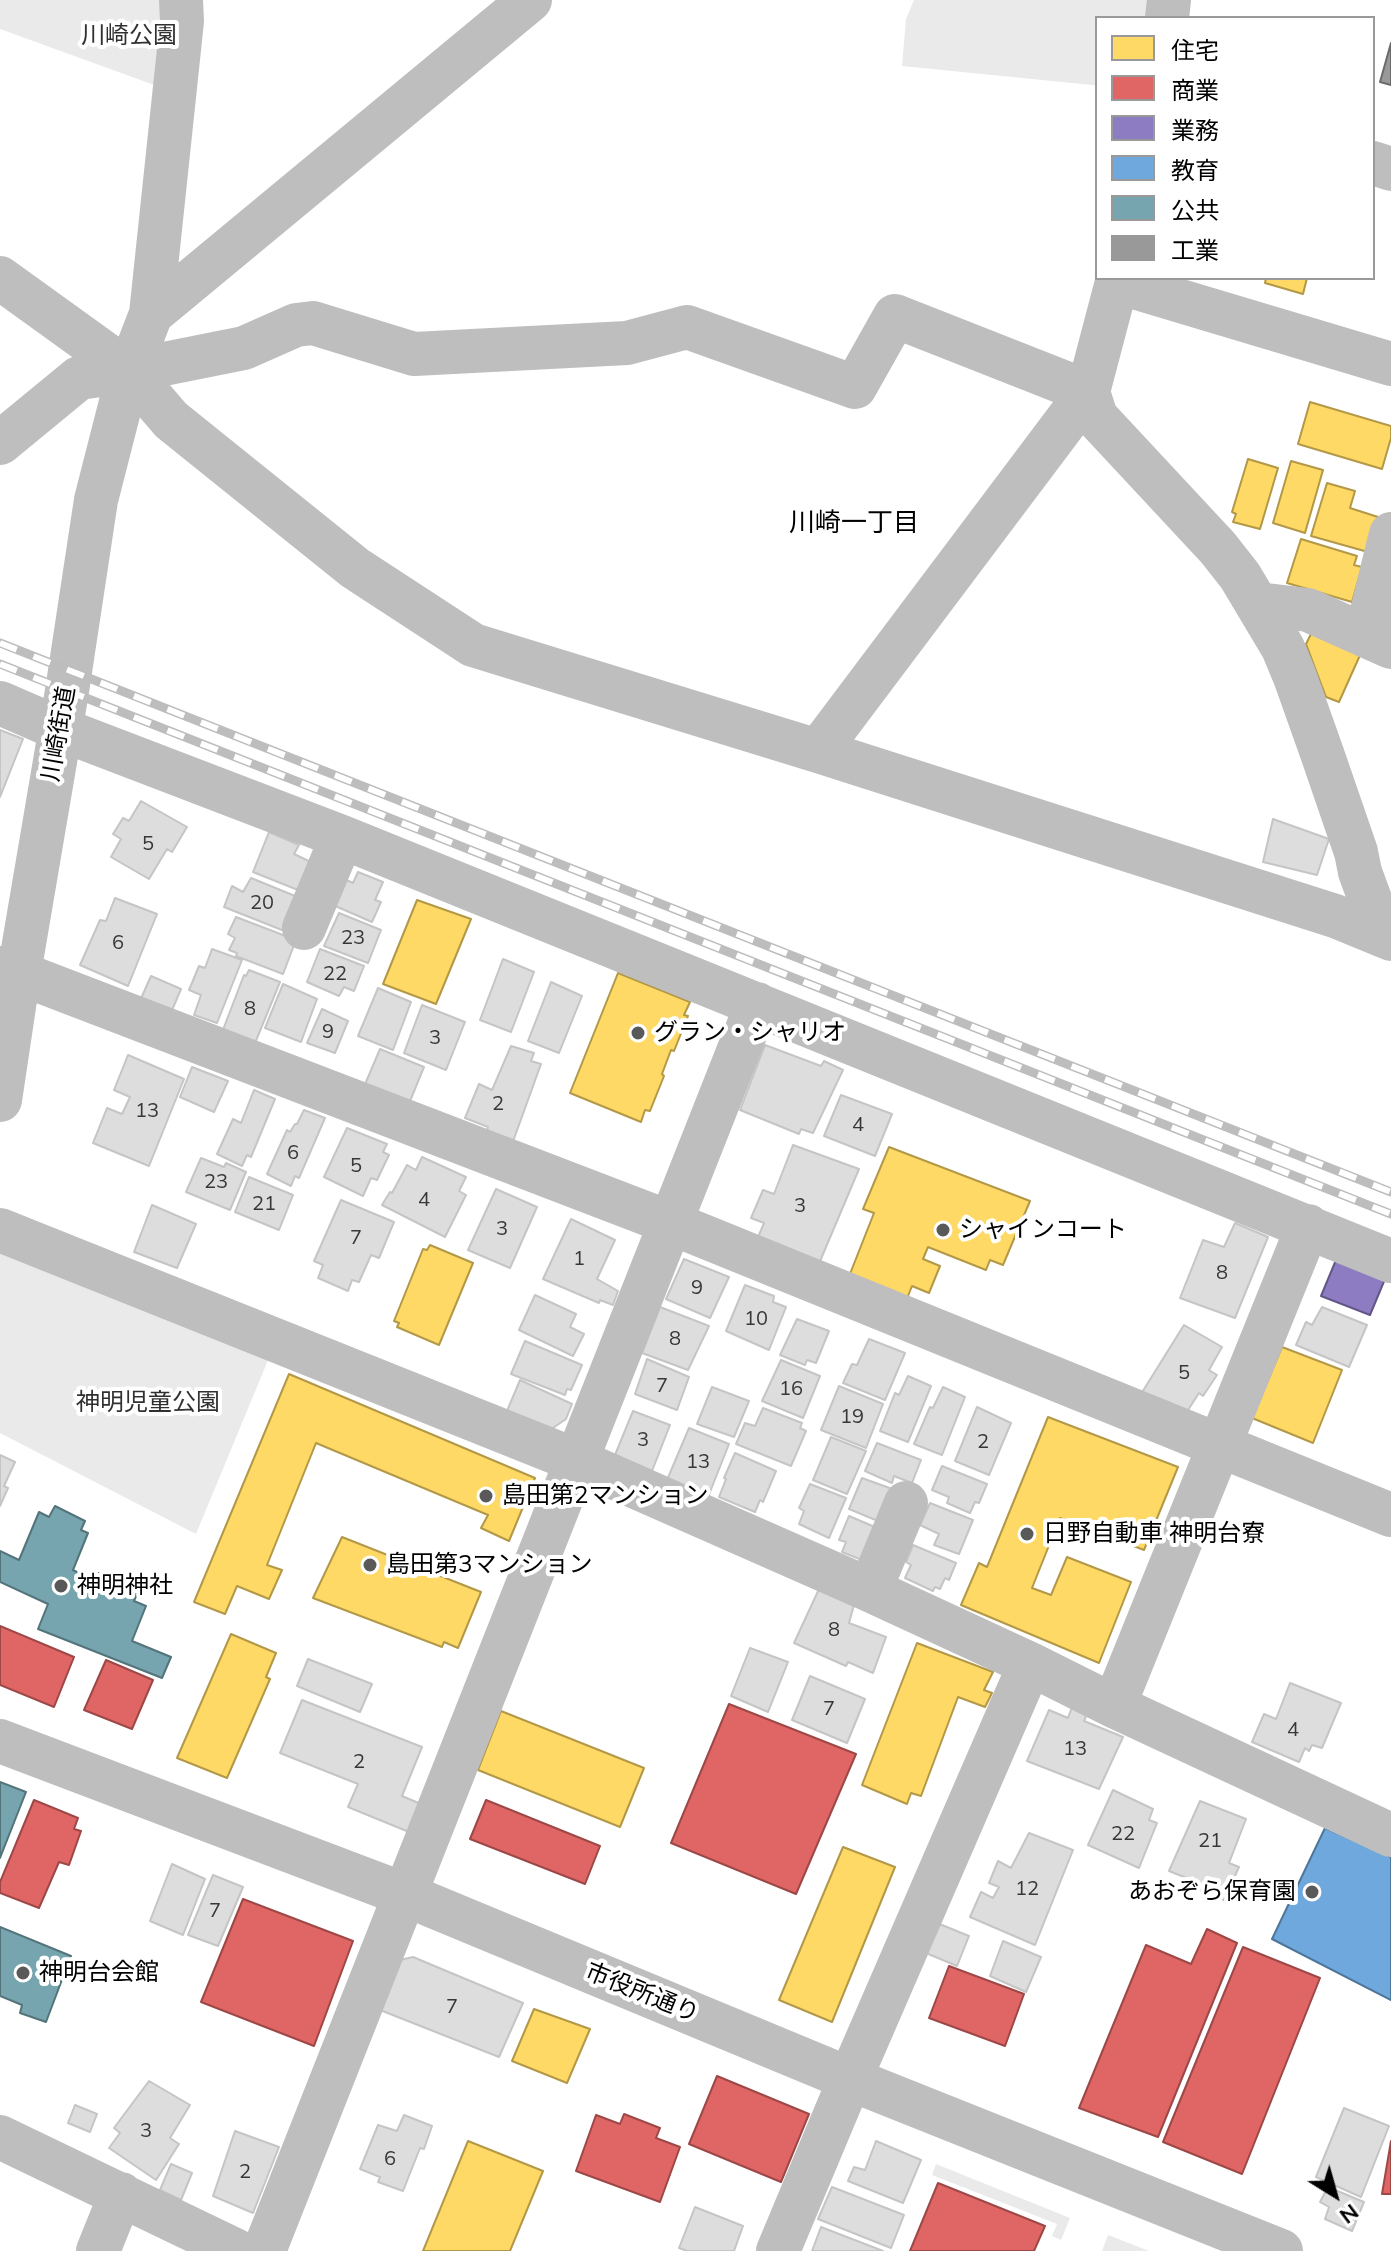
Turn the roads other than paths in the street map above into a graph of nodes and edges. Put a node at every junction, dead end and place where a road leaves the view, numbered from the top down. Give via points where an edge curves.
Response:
1 (181, 0) edge
2 (530, 0) edge
3 (0, 278) edge
4 (1118, 280) edge
5 (151, 314) junction
6 (1391, 364) edge
7 (129, 371) junction
8 (1088, 392) junction
9 (0, 443) edge
10 (1391, 534) edge
11 (1258, 604) junction
12 (1378, 642) edge
13 (0, 703) edge
14 (60, 729) junction
15 (818, 751) junction
16 (342, 837) junction
17 (304, 928) dead end
18 (1387, 937) edge
19 (10, 971) edge
20 (757, 1004) junction
21 (0, 1100) edge
22 (671, 1223) junction
23 (1308, 1226) junction
24 (0, 1230) edge
25 (1391, 1261) edge
26 (1220, 1446) junction
27 (575, 1460) junction
28 (906, 1503) dead end
29 (1391, 1515) edge
30 (870, 1590) junction
31 (1030, 1664) junction
32 (1114, 1706) junction
33 (0, 1741) edge
34 (1391, 1835) edge
35 (406, 1895) junction
36 (850, 2079) junction
37 (0, 2137) edge
38 (121, 2194) junction
39 (98, 2251) edge
40 (237, 2251) edge
41 (264, 2251) edge
42 (778, 2251) edge
43 (1281, 2251) edge

1 - 5 street
2 - 5 street
3 - 7 street
4 - 6 street
4 - 8 street
5 - 7 street, 川崎街道
7 - 8 street via 244,348 313,323 414,354 627,343 687,327 855,387 895,316
7 - 9 street via 79,378
7 - 14 street, 川崎街道 via 96,500
7 - 15 street via 171,420 343,558 473,645
8 - 11 street via 1096,417 1218,548
8 - 15 street
10 - 12 street
11 - 12 street via 1308,610
11 - 18 street via 1295,677
13 - 14 street
14 - 16 street
14 - 19 street, 川崎街道
15 - 18 street
16 - 17 street
16 - 20 street
19 - 21 street, 川崎街道
19 - 22 street
20 - 22 street
20 - 23 street
22 - 26 street
22 - 27 street
23 - 25 street
23 - 26 street
24 - 27 street
26 - 29 street
26 - 32 street
27 - 30 street
27 - 35 street
28 - 30 street
30 - 31 street
31 - 32 street
31 - 36 street
32 - 34 street
33 - 35 street, 市役所通り
35 - 36 street, 市役所通り
35 - 41 street
36 - 42 street
36 - 43 street, 市役所通り
37 - 38 street
38 - 39 street
38 - 40 street

